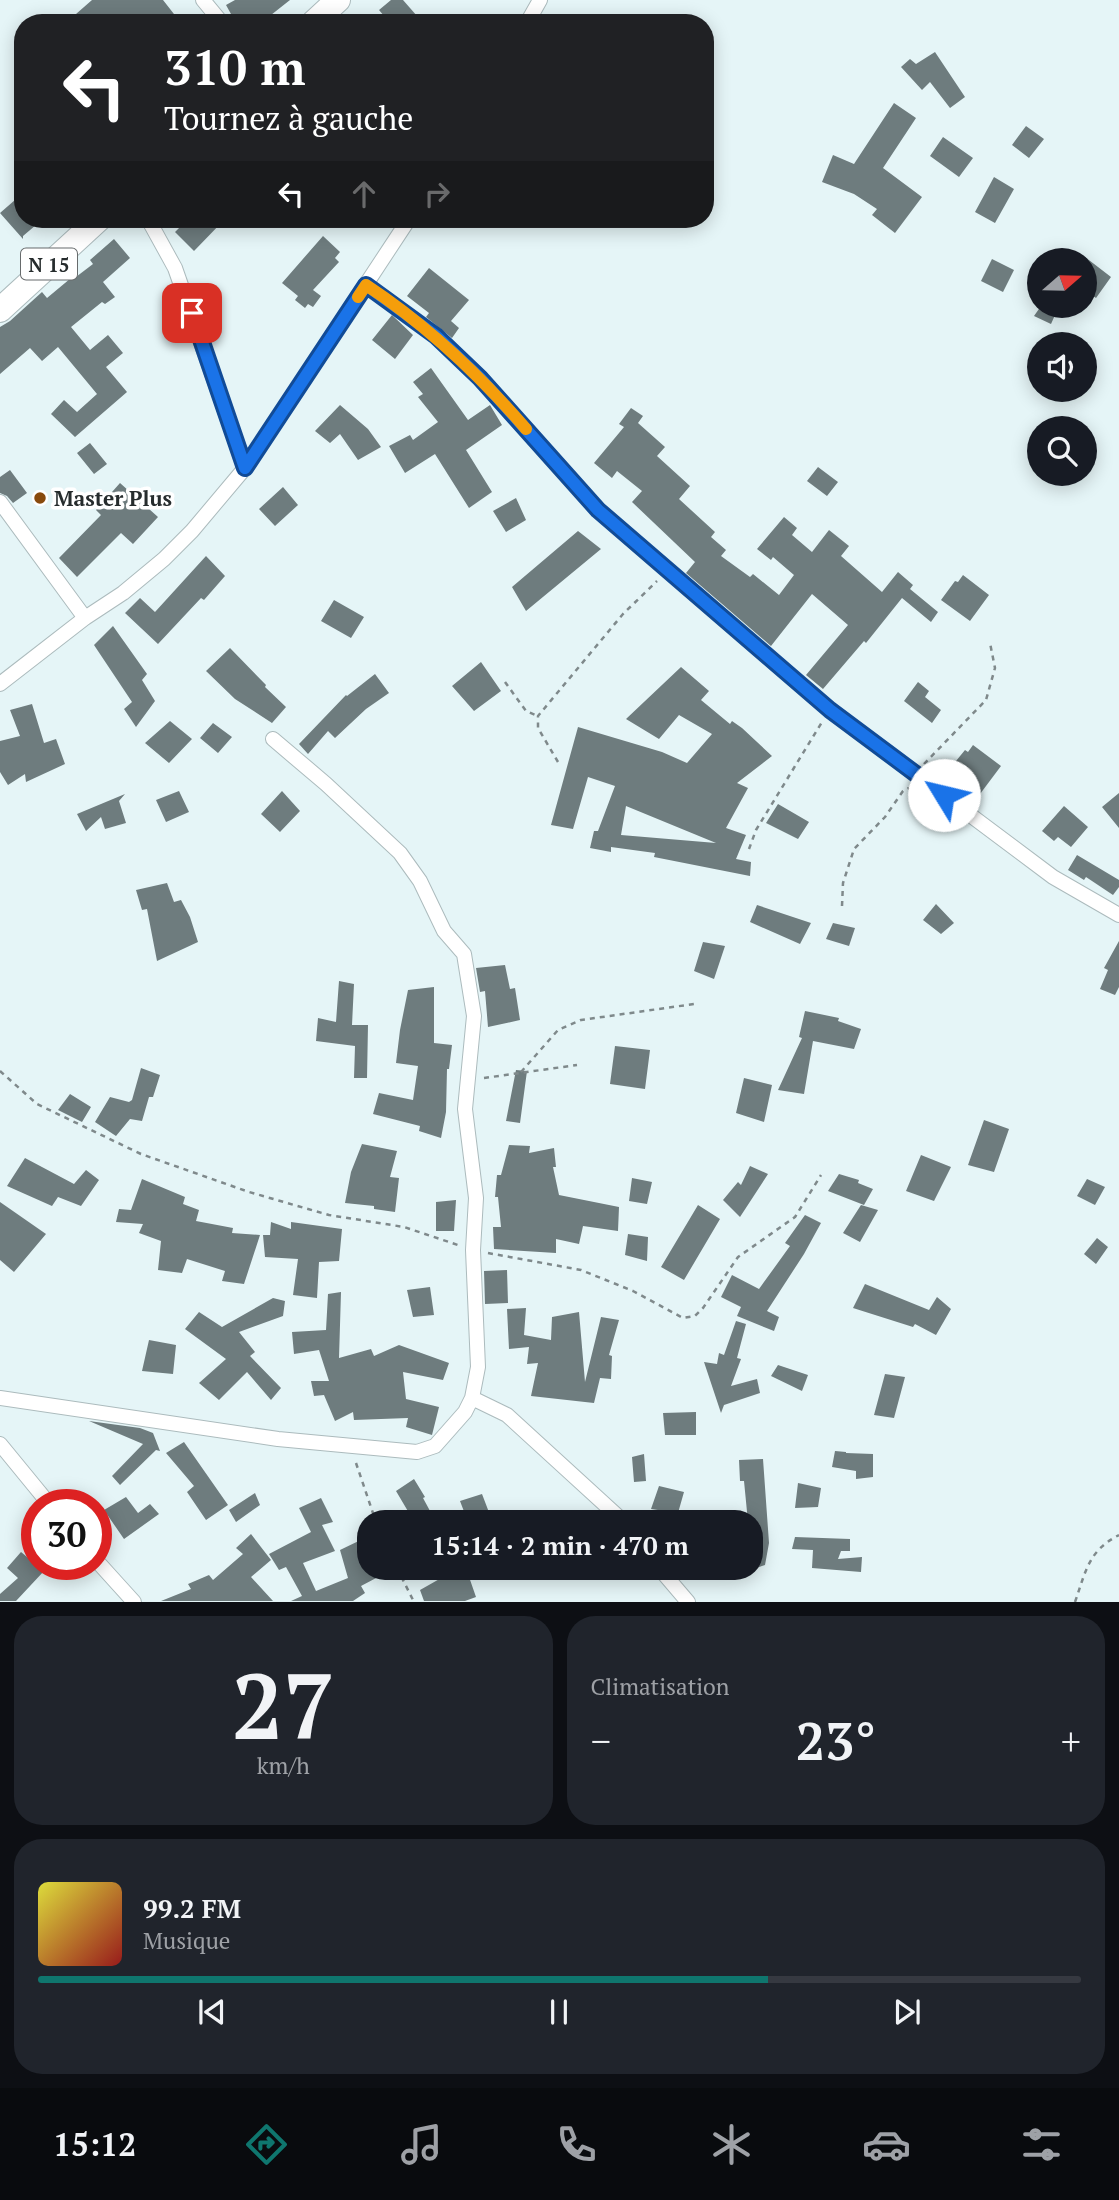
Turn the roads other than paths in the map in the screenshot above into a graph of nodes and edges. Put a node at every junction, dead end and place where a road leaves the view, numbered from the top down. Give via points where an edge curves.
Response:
1 (203, 0) edge
2 (338, 0) edge
3 (215, 14) edge
4 (323, 14) edge
5 (89, 228) edge
6 (153, 228) edge
7 (403, 228) edge
8 (366, 285) junction
9 (0, 310) edge
10 (245, 468) junction
11 (0, 502) edge
12 (85, 618) junction
13 (0, 684) edge
14 (273, 739) dead end
15 (1119, 915) edge
16 (0, 1398) edge
17 (472, 1398) junction
18 (0, 1444) edge
19 (37, 1489) edge
20 (612, 1510) edge
21 (112, 1577) edge
22 (670, 1580) edge
23 (134, 1601) edge
24 (688, 1601) edge

1 - 3 street
2 - 4 highway
5 - 9 highway, N 15
6 - 10 street via 175,268
7 - 8 street
8 - 10 street
8 - 15 street via 436,336 480,378 598,510 830,710 1053,877
10 - 12 street via 164,559
11 - 12 street
12 - 13 street
14 - 17 street via 400,853 420,881 444,931 464,954 474,1016 465,1109 476,1198 473,1250 478,1367
16 - 17 street via 198,1429 425,1451 445,1438
17 - 20 street via 507,1415
18 - 19 street
21 - 23 street
22 - 24 street

